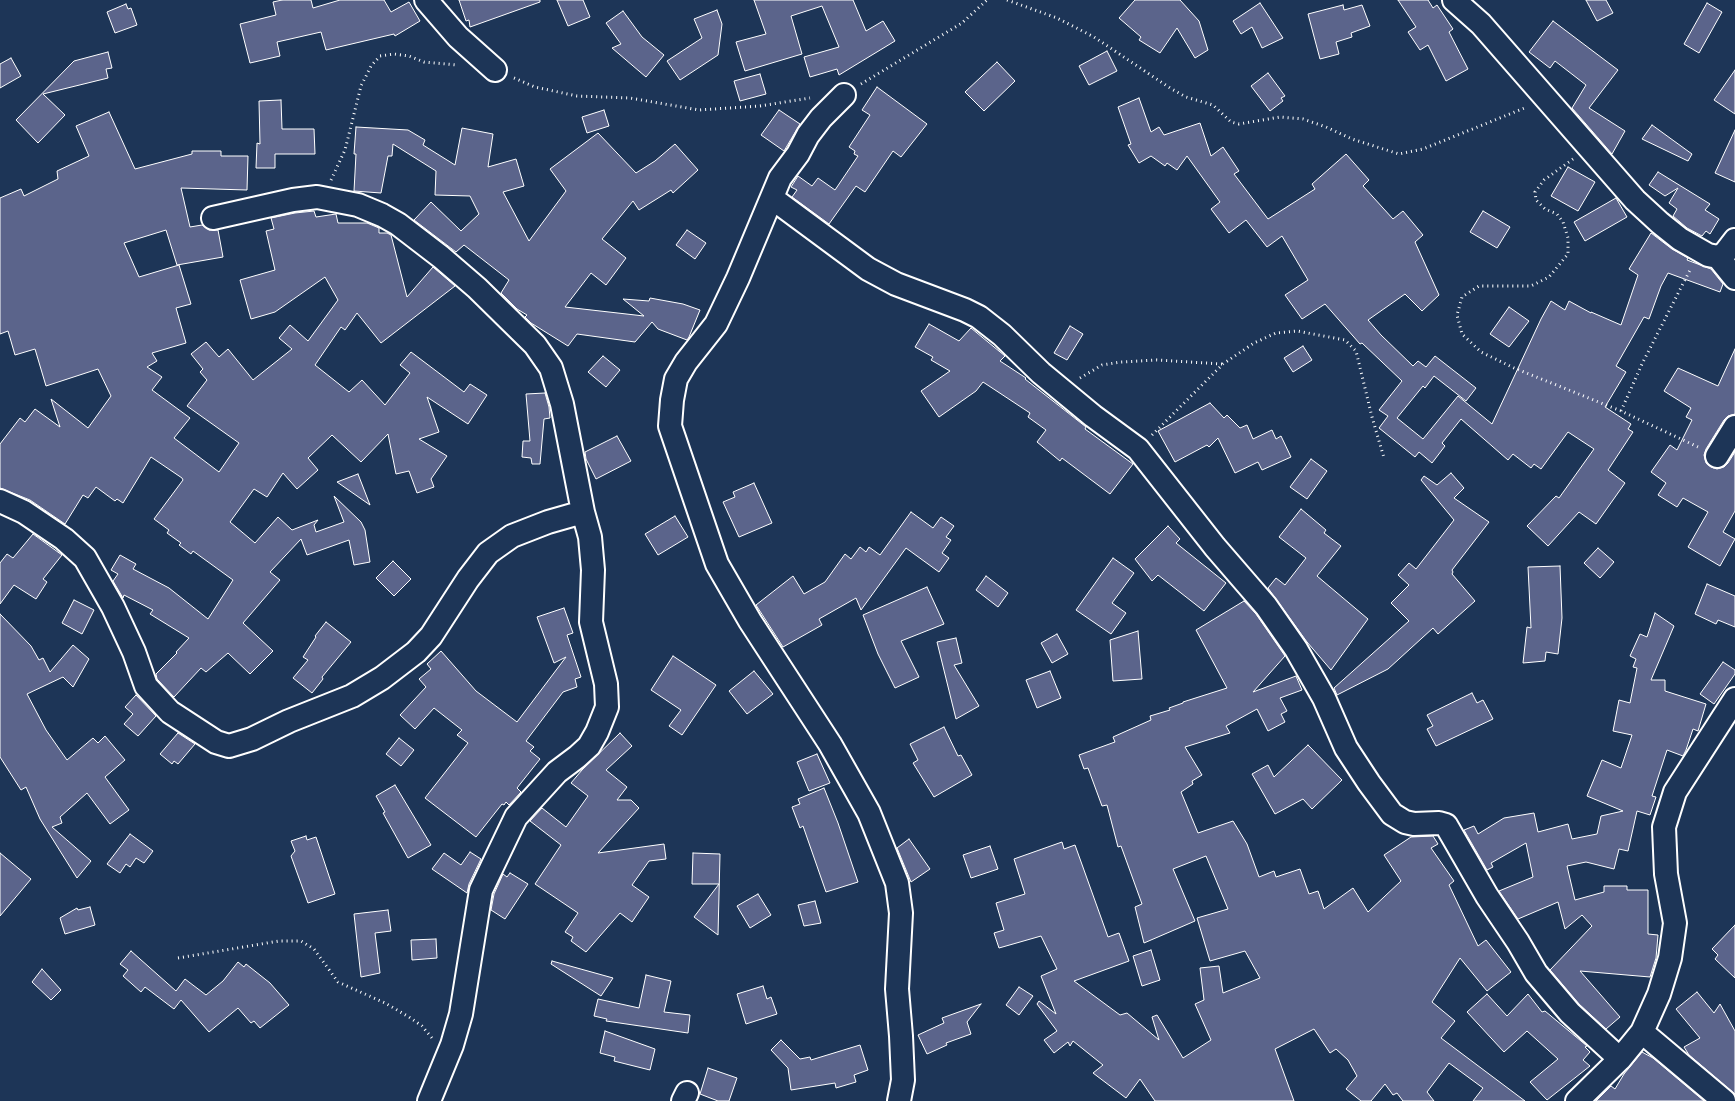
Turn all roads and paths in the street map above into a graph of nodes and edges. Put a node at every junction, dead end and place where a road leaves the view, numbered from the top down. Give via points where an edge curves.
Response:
1 (426, 0) edge
2 (987, 0) edge
3 (1007, 0) edge
4 (1454, 0) edge
5 (463, 64) dead end
6 (495, 70) joint
7 (844, 95) joint
8 (812, 98) dead end
9 (1546, 98) junction
10 (1590, 147) junction
11 (317, 197) junction
12 (772, 198) junction
13 (214, 218) dead end
14 (1735, 240) edge
15 (1709, 254) junction
16 (1735, 278) edge
17 (1223, 364) junction
18 (1066, 394) junction
19 (1621, 411) junction
20 (1735, 427) edge
21 (1138, 450) junction
22 (1717, 456) joint
23 (1384, 458) dead end
24 (0, 500) edge
25 (583, 512) junction
26 (1735, 699) edge
27 (178, 958) dead end
28 (1642, 1032) junction
29 (1620, 1059) junction
30 (439, 1075) junction
31 (429, 1101) edge
32 (899, 1101) edge
33 (1577, 1101) edge
34 (1724, 1101) edge

1 - 6 street via 458,37
2 - 7 path via 962,23
3 - 9 path via 1094,36 1170,88 1213,105 1231,122 1239,124 1280,117 1303,119 1399,154 1423,149
4 - 9 street via 1481,24
5 - 11 path via 452,66 424,62 394,54 380,56 361,86 345,150 332,178
6 - 8 path via 535,87 577,96 630,98 699,110
7 - 12 street via 808,135 780,178
9 - 10 street
10 - 15 street via 1635,200 1680,239
10 - 19 path via 1544,180 1535,192 1536,200 1563,222 1568,254 1561,264 1549,277 1531,286 1479,286 1462,297 1457,315 1462,334 1481,352
11 - 13 street
11 - 25 street via 358,205 398,224 477,288 535,345 551,368 562,404
12 - 18 street via 868,269 979,318
12 - 32 street via 716,324 676,379 670,426 717,564 845,770 869,813 897,883 901,913 897,989 903,1080
14 - 15 street via 1725,253
15 - 16 street
15 - 19 path via 1682,288
17 - 18 path via 1157,360 1102,365 1080,378
17 - 21 path
17 - 23 path via 1254,343 1276,334 1297,331 1344,340 1356,351
18 - 21 street
19 - 22 path
20 - 22 street
21 - 29 street via 1266,606 1324,698 1346,748 1392,814 1414,824 1439,822 1446,825 1536,973 1570,1013
24 - 25 street via 64,539 84,558 134,652 146,686 170,712 216,742 229,746 352,696 382,678 431,636 488,553 512,536
25 - 30 street via 593,570 591,622 606,684 607,707 589,746 557,772 516,817 481,890 461,1014
26 - 28 street via 1675,792 1664,827 1666,874 1675,923 1660,994
27 - 30 path via 279,941 308,944 342,985 385,1003 422,1026 432,1038
28 - 29 street
28 - 34 street
29 - 33 street
30 - 31 street

